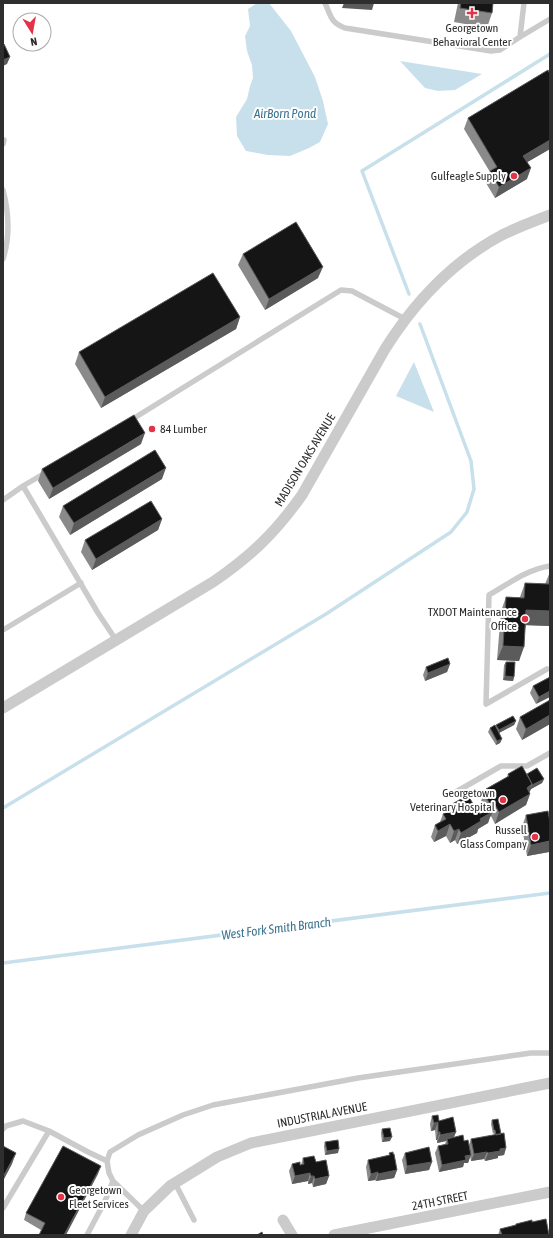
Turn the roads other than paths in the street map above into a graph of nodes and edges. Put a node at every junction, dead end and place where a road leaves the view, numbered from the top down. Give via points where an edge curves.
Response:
1 (325, 3) edge
2 (524, 3) edge
3 (550, 19) edge
4 (520, 37) junction
5 (3, 190) edge
6 (550, 215) edge
7 (3, 259) edge
8 (405, 319) junction
9 (124, 424) edge
10 (50, 470) edge
11 (23, 486) junction
12 (3, 500) edge
13 (550, 566) edge
14 (81, 583) junction
15 (3, 630) edge
16 (116, 640) junction
17 (546, 669) dead end
18 (3, 708) edge
19 (550, 753) edge
20 (454, 794) dead end
21 (550, 1053) edge
22 (550, 1083) edge
23 (3, 1129) edge
24 (49, 1131) junction
25 (107, 1161) junction
26 (113, 1181) junction
27 (174, 1183) junction
28 (550, 1192) edge
29 (3, 1208) edge
30 (144, 1211) junction
31 (194, 1220) dead end
32 (283, 1220) dead end
33 (87, 1235) edge
34 (130, 1235) edge
35 (292, 1235) edge
36 (334, 1235) edge

1 - 4 lane via 332,20 345,28 491,51 500,50
2 - 4 lane
3 - 4 lane
5 - 7 lane via 8,219
6 - 8 street, MADISON OAKS AVENUE via 525,224 465,259 440,280
8 - 9 lane via 352,291 341,290
8 - 16 street, MADISON OAKS AVENUE via 385,349 302,495 272,534 235,568
10 - 11 lane
11 - 12 lane
11 - 14 lane
13 - 17 lane via 520,576 489,595 486,704
14 - 15 lane
14 - 16 lane
16 - 18 street, MADISON OAKS AVENUE
19 - 20 lane via 527,766 501,766
21 - 25 lane via 531,1053 358,1078 213,1105 138,1135 110,1152
22 - 27 street, INDUSTRIAL AVENUE via 251,1143 217,1157
23 - 24 lane via 23,1121
24 - 25 lane
24 - 29 lane
25 - 26 lane
26 - 30 lane
26 - 33 lane
27 - 30 street, INDUSTRIAL AVENUE
27 - 31 lane
28 - 36 street, 24TH STREET
30 - 34 street, INDUSTRIAL AVENUE
32 - 35 street

